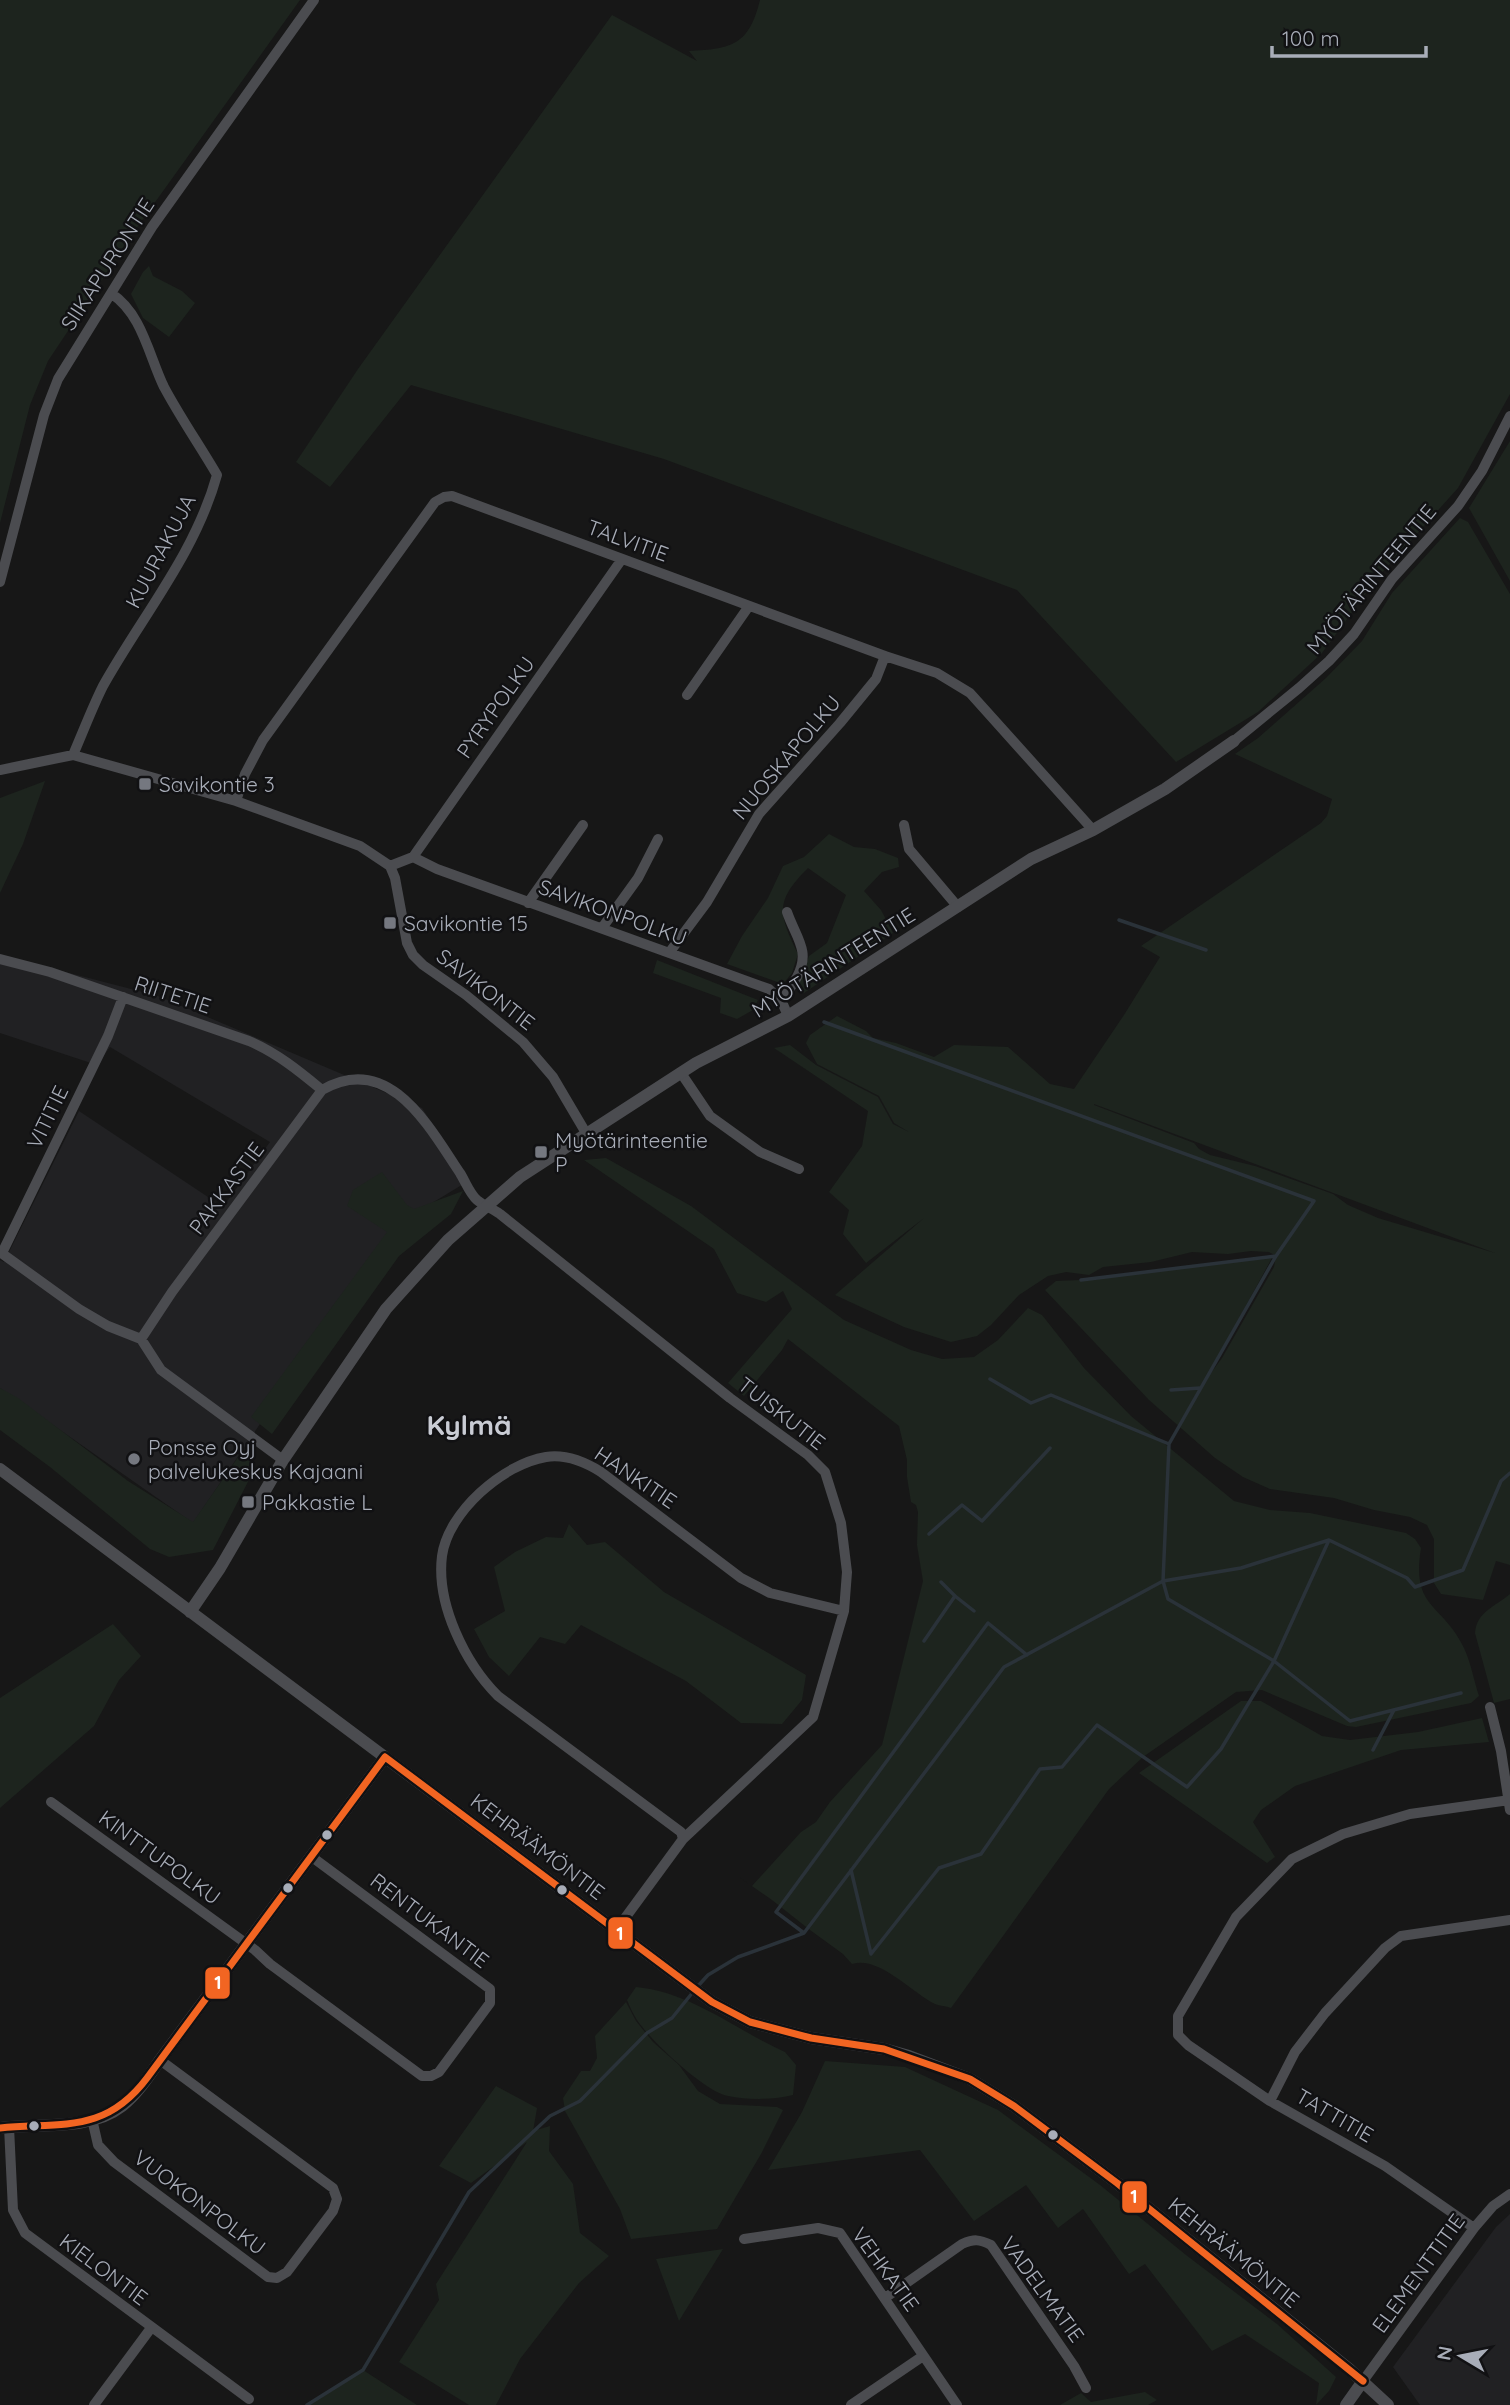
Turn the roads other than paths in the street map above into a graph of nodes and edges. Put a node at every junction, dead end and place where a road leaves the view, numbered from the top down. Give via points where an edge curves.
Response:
1 (314, 0) edge
2 (113, 294) junction
3 (1510, 416) edge
4 (622, 559) junction
5 (0, 582) edge
6 (749, 606) junction
7 (885, 656) junction
8 (687, 695) dead end
9 (1234, 741) joint
10 (73, 755) junction
11 (0, 770) edge
12 (236, 801) junction
13 (583, 825) dead end
14 (904, 825) dead end
15 (1093, 830) junction
16 (658, 839) dead end
17 (413, 857) junction
18 (390, 866) junction
19 (528, 903) junction
20 (958, 907) junction
21 (787, 912) dead end
22 (602, 929) junction
23 (669, 953) junction
24 (0, 959) edge
25 (123, 997) junction
26 (782, 1002) junction
27 (788, 1016) junction
28 (681, 1073) junction
29 (322, 1090) junction
30 (586, 1133) junction
31 (799, 1169) dead end
32 (487, 1205) junction
33 (1, 1252) edge
34 (141, 1339) junction
35 (282, 1460) junction
36 (0, 1469) edge
37 (844, 1611) junction
38 (190, 1612) junction
39 (1490, 1707) dead end
40 (385, 1757) junction
41 (51, 1802) dead end
42 (1510, 1804) edge
43 (683, 1839) junction
44 (312, 1857) junction
45 (1510, 1920) edge
46 (617, 1928) junction
47 (246, 1944) junction
48 (160, 2060) junction
49 (1270, 2101) junction
50 (92, 2119) junction
51 (4, 2128) edge
52 (1510, 2194) edge
53 (1474, 2228) junction
54 (744, 2239) dead end
55 (886, 2298) junction
56 (151, 2328) junction
57 (923, 2356) junction
58 (1363, 2381) junction
59 (1086, 2388) dead end
60 (249, 2399) dead end
61 (94, 2405) edge
62 (851, 2405) edge
63 (957, 2405) edge
64 (1346, 2405) edge
65 (1388, 2405) edge

1 - 2 street, SIIKAPURONTIE via 152,227
2 - 5 street, SIIKAPURONTIE via 58,379 44,415
2 - 10 street, KUURAKUJA via 124,302 164,386 217,475 193,538 104,685
3 - 9 street, MYÖTÄRINTEENTIE via 1458,506 1392,579 1353,634 1309,679
4 - 6 street, TALVITIE
4 - 12 street, TALVITIE via 452,496 435,502 263,740
4 - 17 street, PYRYPOLKU
6 - 7 street, TALVITIE
6 - 8 street
7 - 15 street, TALVITIE via 937,673 970,692
7 - 23 street, NUOSKAPOLKU via 876,679 759,814 707,902
9 - 15 street, MYÖTÄRINTEENTIE via 1165,789
10 - 11 street
10 - 12 street
12 - 18 street via 360,846
13 - 19 street
14 - 20 street via 909,849
15 - 20 street, MYÖTÄRINTEENTIE via 1031,859
16 - 22 street via 638,878
17 - 18 street
17 - 19 street, SAVIKONPOLKU
18 - 30 street, SAVIKONTIE via 413,955 523,1042 553,1077
19 - 22 street, SAVIKONPOLKU
20 - 27 street, MYÖTÄRINTEENTIE
21 - 26 street via 804,953
22 - 23 street, SAVIKONPOLKU
23 - 26 street, SAVIKONPOLKU via 769,989
24 - 25 street, RIITETIE
25 - 29 street, RIITETIE via 270,1050
25 - 33 street, VITITIE
26 - 27 street
27 - 28 street, MYÖTÄRINTEENTIE
28 - 30 street, MYÖTÄRINTEENTIE
28 - 31 street via 710,1116 760,1152
29 - 32 street via 362,1079 405,1098 478,1200
29 - 34 street, PAKKASTIE
30 - 32 street, MYÖTÄRINTEENTIE
32 - 35 street, MYÖTÄRINTEENTIE via 448,1240 386,1309
32 - 37 street, TUISKUTIE via 825,1472 841,1523 848,1572
33 - 34 street via 79,1309
34 - 35 street via 161,1370
35 - 38 street, MYÖTÄRINTEENTIE
36 - 38 street, KEHRÄÄMÖNTIE
37 - 43 street, TUISKUTIE via 813,1717
37 - 43 street, HANKITIE via 770,1593 741,1578 601,1472 567,1458 546,1457 509,1471 473,1499 454,1523 442,1554 445,1597 460,1643 481,1679 681,1832
38 - 40 street, KEHRÄÄMÖNTIE
39 - 42 street
40 - 44 street
40 - 46 street, KEHRÄÄMÖNTIE
41 - 47 street, KINTTUPOLKU
42 - 49 street, TATTITIE via 1410,1814 1343,1834 1292,1859 1236,1917 1178,2016 1178,2035
43 - 46 street, TUISKUTIE
44 - 47 street
44 - 47 street, RENTUKANTIE via 490,1989 490,2003 439,2072 422,2076
45 - 49 street via 1401,1937 1385,1948 1294,2052
46 - 58 street, KEHRÄÄMÖNTIE via 695,1990 750,2022 811,2038 884,2049 981,2085 1117,2183
47 - 48 street
48 - 50 street via 123,2105
48 - 50 street, VUOKONPOLKU via 333,2188 337,2199 333,2211 287,2272 268,2277 114,2162 98,2145
49 - 53 street, TATTITIE via 1385,2166
50 - 51 street
51 - 56 street, KIELONTIE via 13,2210 24,2232
52 - 53 street, ELEMENTTITIE
53 - 58 street, ELEMENTTITIE
54 - 55 street, VEHKATIE via 818,2228 840,2233
55 - 57 street, VEHKATIE
55 - 59 street, VADELMATIE via 962,2244 983,2241 991,2245
56 - 60 street, KIELONTIE
56 - 61 street
57 - 62 street
57 - 63 street, VEHKATIE
58 - 64 street
58 - 65 street, KEHRÄÄMÖNTIE

